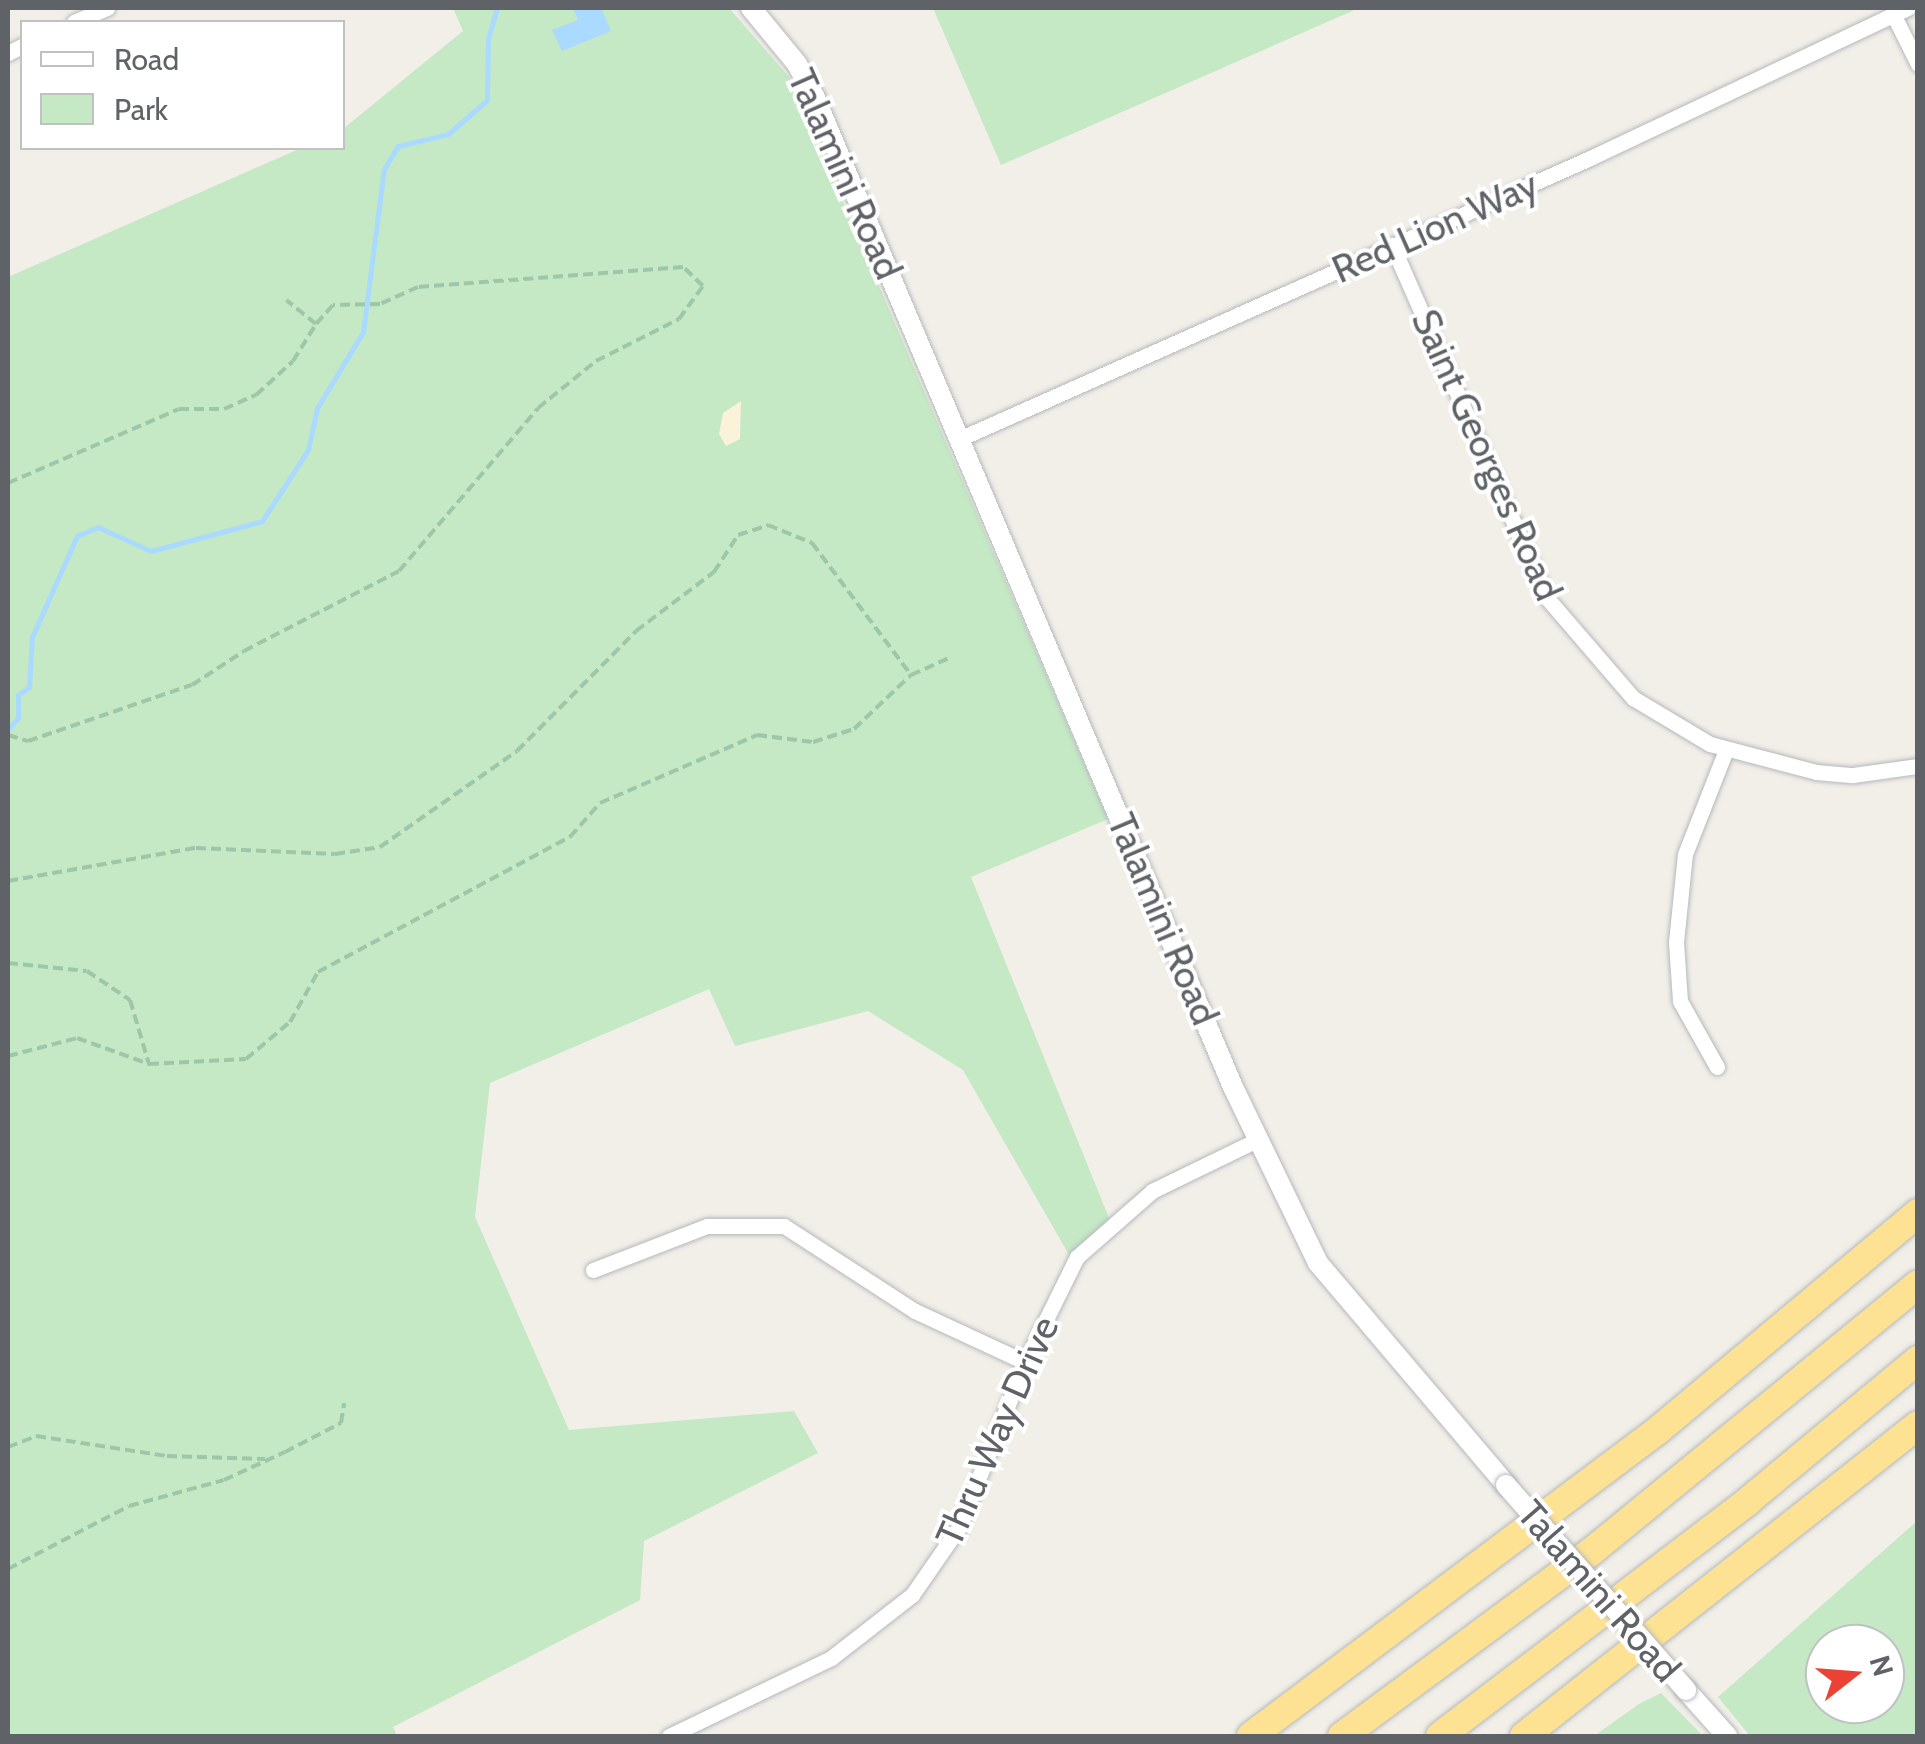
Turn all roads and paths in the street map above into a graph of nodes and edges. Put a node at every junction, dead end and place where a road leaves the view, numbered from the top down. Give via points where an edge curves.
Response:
1 (107, 8) edge
2 (751, 8) edge
3 (1900, 11) edge
4 (79, 20) edge
5 (1918, 64) edge
6 (1392, 245) junction
7 (286, 300) dead end
8 (316, 324) junction
9 (959, 440) junction
10 (8, 483) edge
11 (948, 658) dead end
12 (910, 675) junction
13 (8, 735) edge
14 (1726, 750) junction
15 (1918, 766) edge
16 (8, 882) edge
17 (8, 963) edge
18 (8, 1056) edge
19 (149, 1064) junction
20 (1717, 1067) dead end
21 (1257, 1140) junction
22 (1918, 1213) edge
23 (594, 1270) dead end
24 (1918, 1284) edge
25 (1918, 1360) edge
26 (1025, 1362) junction
27 (344, 1404) dead end
28 (1918, 1425) edge
29 (8, 1447) edge
30 (270, 1459) junction
31 (8, 1569) edge
32 (669, 1736) edge
33 (1251, 1736) edge
34 (1342, 1736) edge
35 (1440, 1736) edge
36 (1524, 1736) edge
37 (1727, 1736) edge

1 - 4 street
2 - 9 street, Talamini Road via 789,52 815,98
3 - 5 street
3 - 6 street, Red Lion Way
6 - 9 street, Red Lion Way
6 - 14 street, Saint Georges Road via 1547,598 1633,698
7 - 8 path
8 - 10 path via 293,361 242,404 179,408
8 - 13 path via 333,305 380,304 418,287 562,281 664,268 694,271 703,286 678,318 596,361 538,408 398,571 244,651 192,686 17,741
9 - 21 street, Talamini Road
11 - 12 path
12 - 16 path via 812,543 768,525 738,535 714,572 636,631 517,751 380,847 335,854 196,848
12 - 19 path via 854,729 813,742 758,736 600,803 570,837 318,972 290,1022 246,1059
14 - 15 street, Saint Georges Road via 1853,776
14 - 20 street via 1684,854 1676,942 1680,1001
17 - 19 path via 88,971 130,1000
18 - 19 path via 77,1038
21 - 26 street, Thru Way Drive via 1152,1190 1124,1212 1077,1258
21 - 37 street, Talamini Road, bridge via 1318,1264
22 - 33 highway via 1642,1442
23 - 26 street via 707,1226 784,1226 914,1311
24 - 34 highway via 1592,1552
25 - 35 highway
26 - 32 street, Thru Way Drive via 958,1527 912,1595 831,1658
27 - 30 path via 341,1423
28 - 36 highway
29 - 30 path via 36,1436 167,1456
30 - 31 path via 224,1480 129,1506

